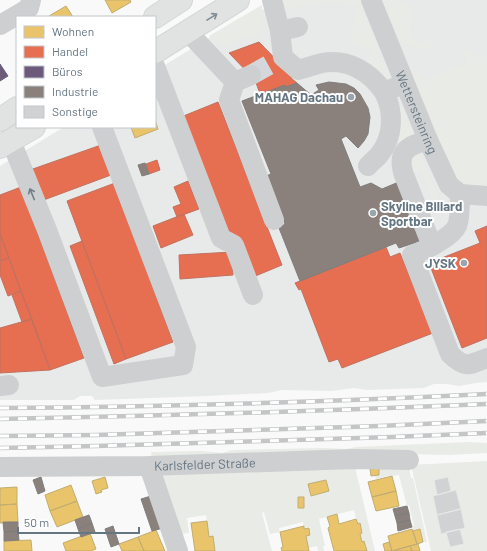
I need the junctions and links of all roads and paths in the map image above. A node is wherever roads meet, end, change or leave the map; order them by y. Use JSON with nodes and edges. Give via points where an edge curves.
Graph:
{"nodes":[{"id":1,"x":31,"y":0,"type":"edge"},
{"id":2,"x":181,"y":0,"type":"edge"},
{"id":3,"x":238,"y":0,"type":"edge"},
{"id":4,"x":272,"y":0,"type":"edge"},
{"id":5,"x":371,"y":0,"type":"edge"},
{"id":6,"x":156,"y":16,"type":"edge"},
{"id":7,"x":0,"y":25,"type":"edge"},
{"id":8,"x":188,"y":32,"type":"junction"},
{"id":9,"x":156,"y":51,"type":"edge"},
{"id":10,"x":156,"y":69,"type":"edge"},
{"id":11,"x":405,"y":84,"type":"junction"},
{"id":12,"x":384,"y":92,"type":"junction"},
{"id":13,"x":16,"y":109,"type":"edge"},
{"id":14,"x":0,"y":120,"type":"edge"},
{"id":15,"x":32,"y":128,"type":"edge"},
{"id":16,"x":102,"y":128,"type":"edge"},
{"id":17,"x":428,"y":140,"type":"junction"},
{"id":18,"x":6,"y":144,"type":"edge"},
{"id":19,"x":385,"y":146,"type":"junction"},
{"id":20,"x":406,"y":149,"type":"junction"},
{"id":21,"x":368,"y":166,"type":"dead end"},
{"id":22,"x":460,"y":194,"type":"junction"},
{"id":23,"x":487,"y":196,"type":"edge"},
{"id":24,"x":274,"y":220,"type":"dead end"},
{"id":25,"x":432,"y":246,"type":"junction"},
{"id":26,"x":254,"y":295,"type":"dead end"},
{"id":27,"x":487,"y":358,"type":"edge"},
{"id":28,"x":409,"y":460,"type":"dead end"},
{"id":29,"x":149,"y":466,"type":"junction"},
{"id":30,"x":0,"y":467,"type":"edge"},
{"id":31,"x":178,"y":551,"type":"edge"}],
"edges":[{"from":1,"to":7,"type":"street","via":[[29,8]]},
{"from":2,"to":6,"type":"main road"},
{"from":8,"to":3,"type":"main road","one_way":true},
{"from":4,"to":12,"type":"street","via":[[289,29],[280,59],[298,70],[324,63],[350,64],[377,82]]},
{"from":5,"to":11,"type":"street","name":"Wettersteinring"},
{"from":8,"to":9,"type":"main road"},
{"from":8,"to":24,"type":"street","via":[[243,79],[229,100]]},
{"from":10,"to":26,"type":"street","via":[[221,238],[234,245]]},
{"from":11,"to":12,"type":"street"},
{"from":11,"to":17,"type":"street","name":"Wettersteinring"},
{"from":12,"to":19,"type":"street","via":[[391,111]]},
{"from":13,"to":14,"type":"main road"},
{"from":15,"to":18,"type":"main road"},
{"from":16,"to":18,"type":"street","one_way":true,"via":[[186,347],[183,365],[102,377],[47,230]]},
{"from":17,"to":20,"type":"street"},
{"from":17,"to":22,"type":"street","name":"Wettersteinring","via":[[449,185]]},
{"from":19,"to":20,"type":"street"},
{"from":19,"to":21,"type":"street"},
{"from":20,"to":25,"type":"street","via":[[402,154],[402,170]]},
{"from":22,"to":23,"type":"street"},
{"from":22,"to":25,"type":"street","via":[[457,226]]},
{"from":25,"to":27,"type":"street","via":[[407,257],[450,354],[458,362],[468,365]]},
{"from":28,"to":29,"type":"street","name":"Karlsfelder Straße","via":[[354,459]]},
{"from":29,"to":30,"type":"street","name":"Karlsfelder Straße"},
{"from":29,"to":31,"type":"street"}]}
